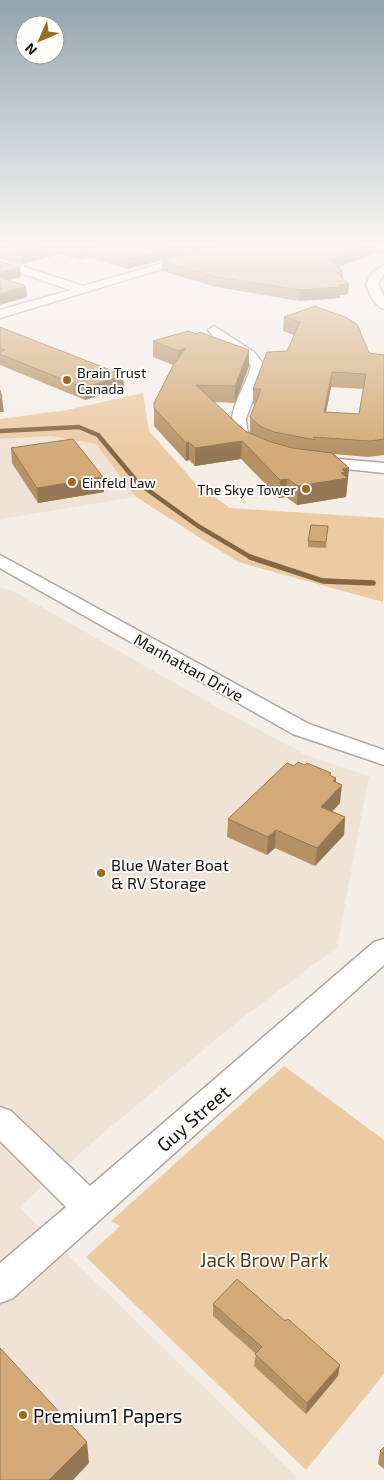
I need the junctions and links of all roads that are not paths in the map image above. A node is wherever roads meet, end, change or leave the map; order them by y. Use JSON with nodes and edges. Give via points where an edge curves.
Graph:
{"nodes":[{"id":1,"x":214,"y":330,"type":"dead end"},
{"id":2,"x":271,"y":454,"type":"edge"},
{"id":3,"x":299,"y":460,"type":"edge"},
{"id":4,"x":384,"y":468,"type":"edge"},
{"id":5,"x":0,"y":560,"type":"edge"},
{"id":6,"x":384,"y":758,"type":"edge"},
{"id":7,"x":384,"y":949,"type":"edge"},
{"id":8,"x":0,"y":1120,"type":"edge"},
{"id":9,"x":90,"y":1208,"type":"junction"},
{"id":10,"x":0,"y":1286,"type":"edge"}],
"edges":[{"from":1,"to":2,"type":"street","via":[[217,336],[239,347],[256,361],[256,378],[241,408],[237,426],[245,442]]},
{"from":3,"to":4,"type":"street"},
{"from":5,"to":6,"type":"street","name":"Manhattan Drive","via":[[301,729]]},
{"from":7,"to":9,"type":"street","name":"Guy Street"},
{"from":8,"to":9,"type":"street"},
{"from":9,"to":10,"type":"street","name":"Guy Street"}]}
